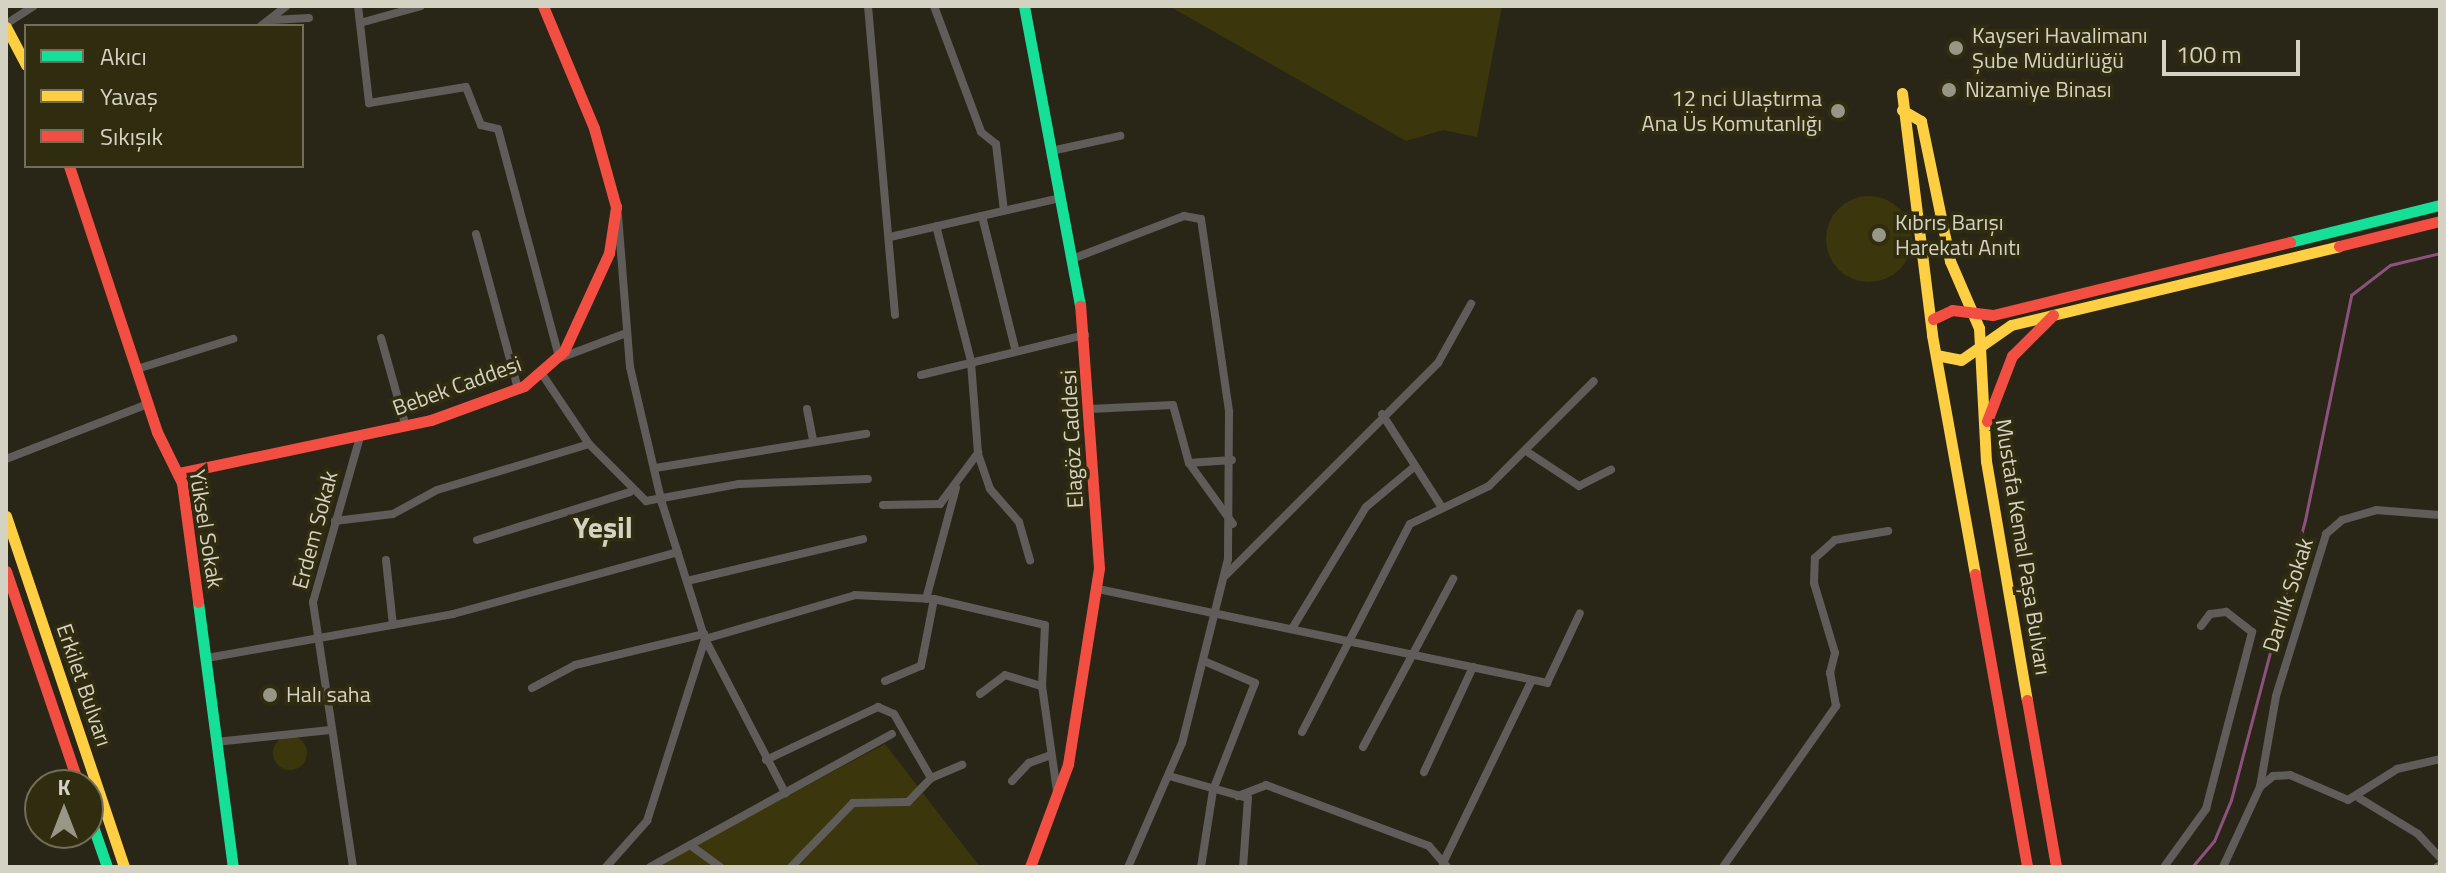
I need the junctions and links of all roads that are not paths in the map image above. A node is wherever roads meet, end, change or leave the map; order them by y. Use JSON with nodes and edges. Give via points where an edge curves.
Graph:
{"nodes":[{"id":1,"x":34,"y":6,"type":"edge"},
{"id":2,"x":287,"y":6,"type":"edge"},
{"id":3,"x":358,"y":6,"type":"edge"},
{"id":4,"x":421,"y":6,"type":"edge"},
{"id":5,"x":543,"y":6,"type":"edge"},
{"id":6,"x":868,"y":6,"type":"edge"},
{"id":7,"x":934,"y":6,"type":"edge"},
{"id":8,"x":1024,"y":6,"type":"edge"},
{"id":9,"x":309,"y":18,"type":"dead end"},
{"id":10,"x":272,"y":20,"type":"junction"},
{"id":11,"x":360,"y":23,"type":"junction"},
{"id":12,"x":265,"y":24,"type":"edge"},
{"id":13,"x":6,"y":28,"type":"edge"},
{"id":14,"x":24,"y":61,"type":"edge"},
{"id":15,"x":1902,"y":93,"type":"dead end"},
{"id":16,"x":1902,"y":110,"type":"junction"},
{"id":17,"x":1120,"y":136,"type":"dead end"},
{"id":18,"x":1051,"y":151,"type":"junction"},
{"id":19,"x":70,"y":168,"type":"edge"},
{"id":20,"x":1060,"y":198,"type":"junction"},
{"id":21,"x":2440,"y":205,"type":"edge"},
{"id":22,"x":616,"y":207,"type":"junction"},
{"id":23,"x":1004,"y":211,"type":"junction"},
{"id":24,"x":982,"y":216,"type":"junction"},
{"id":25,"x":2440,"y":221,"type":"edge"},
{"id":26,"x":936,"y":226,"type":"junction"},
{"id":27,"x":476,"y":234,"type":"dead end"},
{"id":28,"x":890,"y":237,"type":"junction"},
{"id":29,"x":1072,"y":259,"type":"junction"},
{"id":30,"x":1471,"y":304,"type":"dead end"},
{"id":31,"x":1972,"y":313,"type":"junction"},
{"id":32,"x":895,"y":315,"type":"dead end"},
{"id":33,"x":2053,"y":315,"type":"junction"},
{"id":34,"x":1933,"y":319,"type":"junction"},
{"id":35,"x":626,"y":333,"type":"junction"},
{"id":36,"x":1085,"y":335,"type":"junction"},
{"id":37,"x":381,"y":338,"type":"dead end"},
{"id":38,"x":233,"y":339,"type":"dead end"},
{"id":39,"x":1015,"y":348,"type":"junction"},
{"id":40,"x":1980,"y":351,"type":"junction"},
{"id":41,"x":1936,"y":355,"type":"junction"},
{"id":42,"x":558,"y":357,"type":"junction"},
{"id":43,"x":971,"y":361,"type":"junction"},
{"id":44,"x":137,"y":369,"type":"junction"},
{"id":45,"x":542,"y":374,"type":"junction"},
{"id":46,"x":921,"y":375,"type":"dead end"},
{"id":47,"x":1594,"y":381,"type":"dead end"},
{"id":48,"x":518,"y":389,"type":"junction"},
{"id":49,"x":148,"y":404,"type":"junction"},
{"id":50,"x":807,"y":409,"type":"dead end"},
{"id":51,"x":1090,"y":409,"type":"junction"},
{"id":52,"x":1382,"y":414,"type":"junction"},
{"id":53,"x":406,"y":427,"type":"junction"},
{"id":54,"x":866,"y":434,"type":"dead end"},
{"id":55,"x":1983,"y":436,"type":"junction"},
{"id":56,"x":359,"y":440,"type":"junction"},
{"id":57,"x":813,"y":441,"type":"junction"},
{"id":58,"x":589,"y":444,"type":"junction"},
{"id":59,"x":978,"y":453,"type":"junction"},
{"id":60,"x":1529,"y":453,"type":"junction"},
{"id":61,"x":6,"y":459,"type":"edge"},
{"id":62,"x":1232,"y":460,"type":"junction"},
{"id":63,"x":1189,"y":463,"type":"junction"},
{"id":64,"x":1415,"y":466,"type":"junction"},
{"id":65,"x":655,"y":468,"type":"junction"},
{"id":66,"x":1611,"y":470,"type":"dead end"},
{"id":67,"x":179,"y":473,"type":"junction"},
{"id":68,"x":868,"y":479,"type":"dead end"},
{"id":69,"x":956,"y":486,"type":"junction"},
{"id":70,"x":630,"y":492,"type":"junction"},
{"id":71,"x":662,"y":503,"type":"junction"},
{"id":72,"x":883,"y":505,"type":"dead end"},
{"id":73,"x":1441,"y":506,"type":"junction"},
{"id":74,"x":2440,"y":515,"type":"edge"},
{"id":75,"x":6,"y":516,"type":"edge"},
{"id":76,"x":335,"y":521,"type":"junction"},
{"id":77,"x":1233,"y":524,"type":"junction"},
{"id":78,"x":1888,"y":531,"type":"dead end"},
{"id":79,"x":863,"y":539,"type":"dead end"},
{"id":80,"x":477,"y":540,"type":"dead end"},
{"id":81,"x":678,"y":552,"type":"junction"},
{"id":82,"x":386,"y":560,"type":"dead end"},
{"id":83,"x":1030,"y":560,"type":"dead end"},
{"id":84,"x":6,"y":571,"type":"edge"},
{"id":85,"x":1225,"y":576,"type":"junction"},
{"id":86,"x":1453,"y":579,"type":"dead end"},
{"id":87,"x":687,"y":581,"type":"junction"},
{"id":88,"x":1098,"y":589,"type":"junction"},
{"id":89,"x":930,"y":599,"type":"junction"},
{"id":90,"x":11,"y":603,"type":"edge"},
{"id":91,"x":1216,"y":610,"type":"junction"},
{"id":92,"x":1580,"y":613,"type":"dead end"},
{"id":93,"x":393,"y":625,"type":"junction"},
{"id":94,"x":2201,"y":626,"type":"dead end"},
{"id":95,"x":1293,"y":627,"type":"junction"},
{"id":96,"x":705,"y":636,"type":"junction"},
{"id":97,"x":318,"y":639,"type":"junction"},
{"id":98,"x":1347,"y":639,"type":"junction"},
{"id":99,"x":1411,"y":654,"type":"junction"},
{"id":100,"x":207,"y":658,"type":"junction"},
{"id":101,"x":1204,"y":661,"type":"junction"},
{"id":102,"x":1473,"y":667,"type":"junction"},
{"id":103,"x":1532,"y":680,"type":"junction"},
{"id":104,"x":885,"y":681,"type":"dead end"},
{"id":105,"x":1042,"y":686,"type":"junction"},
{"id":106,"x":532,"y":688,"type":"dead end"},
{"id":107,"x":980,"y":694,"type":"dead end"},
{"id":108,"x":330,"y":730,"type":"junction"},
{"id":109,"x":1302,"y":732,"type":"dead end"},
{"id":110,"x":892,"y":734,"type":"dead end"},
{"id":111,"x":216,"y":742,"type":"junction"},
{"id":112,"x":1363,"y":747,"type":"dead end"},
{"id":113,"x":1051,"y":755,"type":"junction"},
{"id":114,"x":2440,"y":759,"type":"edge"},
{"id":115,"x":766,"y":760,"type":"junction"},
{"id":116,"x":962,"y":765,"type":"dead end"},
{"id":117,"x":73,"y":769,"type":"edge"},
{"id":118,"x":1424,"y":772,"type":"dead end"},
{"id":119,"x":1169,"y":776,"type":"junction"},
{"id":120,"x":931,"y":778,"type":"junction"},
{"id":121,"x":1012,"y":781,"type":"dead end"},
{"id":122,"x":2260,"y":787,"type":"junction"},
{"id":123,"x":1213,"y":790,"type":"junction"},
{"id":124,"x":785,"y":793,"type":"junction"},
{"id":125,"x":1238,"y":796,"type":"junction"},
{"id":126,"x":1059,"y":797,"type":"junction"},
{"id":127,"x":2359,"y":798,"type":"junction"},
{"id":128,"x":690,"y":845,"type":"junction"},
{"id":129,"x":2440,"y":858,"type":"edge"},
{"id":130,"x":1445,"y":865,"type":"edge"},
{"id":131,"x":124,"y":867,"type":"edge"},
{"id":132,"x":233,"y":867,"type":"edge"},
{"id":133,"x":353,"y":867,"type":"edge"},
{"id":134,"x":606,"y":867,"type":"edge"},
{"id":135,"x":650,"y":867,"type":"edge"},
{"id":136,"x":720,"y":867,"type":"edge"},
{"id":137,"x":791,"y":867,"type":"edge"},
{"id":138,"x":1030,"y":867,"type":"edge"},
{"id":139,"x":1128,"y":867,"type":"edge"},
{"id":140,"x":1201,"y":867,"type":"edge"},
{"id":141,"x":1243,"y":867,"type":"edge"},
{"id":142,"x":1723,"y":867,"type":"edge"},
{"id":143,"x":2027,"y":867,"type":"edge"},
{"id":144,"x":2056,"y":867,"type":"edge"},
{"id":145,"x":2164,"y":867,"type":"edge"},
{"id":146,"x":2223,"y":867,"type":"edge"}],
"edges":[{"from":1,"to":13,"type":"street"},
{"from":2,"to":10,"type":"street"},
{"from":3,"to":11,"type":"street"},
{"from":4,"to":11,"type":"street"},
{"from":5,"to":22,"type":"main road","name":"Bebek Caddesi","via":[[594,128]]},
{"from":6,"to":28,"type":"street"},
{"from":7,"to":23,"type":"street","via":[[981,132],[996,144]]},
{"from":8,"to":18,"type":"main road","name":"Elagöz Caddesi"},
{"from":9,"to":10,"type":"street"},
{"from":10,"to":12,"type":"street"},
{"from":11,"to":42,"type":"street","via":[[369,103],[466,87],[481,125],[498,129]]},
{"from":13,"to":14,"type":"main road"},
{"from":15,"to":16,"type":"main road"},
{"from":16,"to":31,"type":"main road","name":"Mustafa Kemal Paşa Bulvarı","via":[[1921,121],[1950,261]]},
{"from":16,"to":34,"type":"main road"},
{"from":17,"to":18,"type":"street"},
{"from":18,"to":20,"type":"main road","name":"Elagöz Caddesi"},
{"from":19,"to":44,"type":"main road","name":"Yüksel Sokak"},
{"from":20,"to":23,"type":"street"},
{"from":20,"to":29,"type":"main road","name":"Elagöz Caddesi"},
{"from":21,"to":31,"type":"main road","via":[[1993,315]]},
{"from":22,"to":35,"type":"street"},
{"from":22,"to":42,"type":"main road","name":"Bebek Caddesi","via":[[609,253]]},
{"from":23,"to":24,"type":"street"},
{"from":24,"to":26,"type":"street"},
{"from":24,"to":39,"type":"street"},
{"from":25,"to":33,"type":"main road"},
{"from":26,"to":28,"type":"street"},
{"from":26,"to":43,"type":"street"},
{"from":27,"to":48,"type":"street"},
{"from":28,"to":32,"type":"street"},
{"from":29,"to":36,"type":"main road","name":"Elagöz Caddesi"},
{"from":29,"to":62,"type":"street","via":[[1184,216],[1201,219]]},
{"from":30,"to":52,"type":"street","via":[[1438,363]]},
{"from":31,"to":34,"type":"main road","via":[[1952,310]]},
{"from":31,"to":40,"type":"main road","name":"Mustafa Kemal Paşa Bulvarı"},
{"from":33,"to":40,"type":"main road","via":[[2011,325]]},
{"from":33,"to":55,"type":"main road","via":[[2012,356]]},
{"from":34,"to":41,"type":"main road"},
{"from":35,"to":42,"type":"street"},
{"from":35,"to":65,"type":"street"},
{"from":36,"to":39,"type":"street"},
{"from":36,"to":51,"type":"main road","name":"Elagöz Caddesi"},
{"from":37,"to":53,"type":"street"},
{"from":38,"to":44,"type":"street"},
{"from":39,"to":43,"type":"street"},
{"from":40,"to":41,"type":"main road","via":[[1961,360]]},
{"from":40,"to":55,"type":"main road","name":"Mustafa Kemal Paşa Bulvarı"},
{"from":41,"to":143,"type":"main road"},
{"from":42,"to":45,"type":"main road","name":"Bebek Caddesi"},
{"from":43,"to":46,"type":"street"},
{"from":43,"to":59,"type":"street"},
{"from":44,"to":49,"type":"main road","name":"Yüksel Sokak"},
{"from":45,"to":48,"type":"main road","name":"Bebek Caddesi"},
{"from":45,"to":58,"type":"street"},
{"from":47,"to":60,"type":"street"},
{"from":48,"to":53,"type":"main road","name":"Bebek Caddesi"},
{"from":49,"to":61,"type":"street"},
{"from":49,"to":67,"type":"main road","name":"Yüksel Sokak"},
{"from":50,"to":57,"type":"street"},
{"from":51,"to":63,"type":"street","via":[[1173,405]]},
{"from":51,"to":88,"type":"main road","name":"Elagöz Caddesi"},
{"from":52,"to":64,"type":"street"},
{"from":52,"to":85,"type":"street"},
{"from":53,"to":56,"type":"main road","name":"Bebek Caddesi"},
{"from":54,"to":57,"type":"street"},
{"from":55,"to":144,"type":"main road","name":"Mustafa Kemal Paşa Bulvarı"},
{"from":56,"to":67,"type":"main road","name":"Bebek Caddesi"},
{"from":56,"to":76,"type":"street","name":"Erdem Sokak"},
{"from":57,"to":65,"type":"street"},
{"from":58,"to":70,"type":"street"},
{"from":58,"to":76,"type":"street","via":[[437,490],[393,514]]},
{"from":59,"to":69,"type":"street"},
{"from":59,"to":83,"type":"street","via":[[990,489],[1019,522]]},
{"from":60,"to":66,"type":"street","via":[[1579,486]]},
{"from":60,"to":73,"type":"street","via":[[1483,490]]},
{"from":62,"to":63,"type":"street"},
{"from":62,"to":77,"type":"street"},
{"from":63,"to":77,"type":"street"},
{"from":64,"to":73,"type":"street"},
{"from":64,"to":95,"type":"street","via":[[1366,507]]},
{"from":65,"to":71,"type":"street"},
{"from":67,"to":100,"type":"main road","name":"Yüksel Sokak"},
{"from":68,"to":71,"type":"street","via":[[739,484]]},
{"from":69,"to":72,"type":"street","via":[[929,508]]},
{"from":69,"to":89,"type":"street"},
{"from":70,"to":71,"type":"street"},
{"from":70,"to":80,"type":"street"},
{"from":71,"to":81,"type":"street"},
{"from":73,"to":98,"type":"street","via":[[1410,524]]},
{"from":74,"to":122,"type":"street","name":"Darılık Sokak","via":[[2376,510],[2342,520],[2326,534],[2276,696]]},
{"from":75,"to":131,"type":"main road","name":"Erkilet Bulvarı"},
{"from":76,"to":97,"type":"street","name":"Erdem Sokak","via":[[313,602]]},
{"from":77,"to":85,"type":"street"},
{"from":78,"to":142,"type":"street","via":[[1835,540],[1815,558],[1817,595],[1835,653],[1830,673],[1836,706]]},
{"from":79,"to":87,"type":"street"},
{"from":81,"to":87,"type":"street"},
{"from":81,"to":93,"type":"street"},
{"from":82,"to":93,"type":"street"},
{"from":84,"to":90,"type":"main road","name":"Erkilet Bulvarı"},
{"from":85,"to":91,"type":"street"},
{"from":86,"to":99,"type":"street"},
{"from":87,"to":96,"type":"street"},
{"from":88,"to":91,"type":"street"},
{"from":88,"to":126,"type":"main road","name":"Elagöz Caddesi"},
{"from":89,"to":96,"type":"street","via":[[855,595]]},
{"from":89,"to":104,"type":"street","via":[[921,666]]},
{"from":89,"to":105,"type":"street","via":[[1045,625]]},
{"from":90,"to":117,"type":"main road","name":"Erkilet Bulvarı"},
{"from":91,"to":95,"type":"street"},
{"from":91,"to":101,"type":"street"},
{"from":92,"to":103,"type":"street","via":[[1547,683]]},
{"from":93,"to":97,"type":"street"},
{"from":94,"to":145,"type":"street","via":[[2210,614],[2226,612],[2252,632],[2206,809]]},
{"from":95,"to":98,"type":"street"},
{"from":96,"to":106,"type":"street","via":[[564,669]]},
{"from":96,"to":115,"type":"street"},
{"from":96,"to":134,"type":"street","via":[[647,821]]},
{"from":97,"to":100,"type":"street"},
{"from":97,"to":108,"type":"street","name":"Erdem Sokak"},
{"from":98,"to":99,"type":"street"},
{"from":98,"to":109,"type":"street"},
{"from":99,"to":102,"type":"street"},
{"from":99,"to":112,"type":"street"},
{"from":100,"to":111,"type":"main road","name":"Yüksel Sokak"},
{"from":101,"to":119,"type":"street"},
{"from":101,"to":123,"type":"street","via":[[1255,683]]},
{"from":102,"to":103,"type":"street"},
{"from":102,"to":118,"type":"street"},
{"from":103,"to":130,"type":"street"},
{"from":105,"to":107,"type":"street","via":[[1005,675]]},
{"from":105,"to":113,"type":"street"},
{"from":108,"to":111,"type":"street"},
{"from":108,"to":133,"type":"street","name":"Erdem Sokak"},
{"from":110,"to":124,"type":"street"},
{"from":111,"to":132,"type":"main road","name":"Yüksel Sokak"},
{"from":113,"to":121,"type":"street","via":[[1029,763]]},
{"from":113,"to":126,"type":"street"},
{"from":114,"to":127,"type":"street","via":[[2397,769]]},
{"from":115,"to":120,"type":"street","via":[[878,707],[894,714]]},
{"from":115,"to":124,"type":"street"},
{"from":116,"to":120,"type":"street"},
{"from":119,"to":123,"type":"street"},
{"from":119,"to":139,"type":"street"},
{"from":120,"to":137,"type":"street","via":[[908,802],[853,803]]},
{"from":122,"to":127,"type":"street","via":[[2284,774],[2334,799]]},
{"from":122,"to":146,"type":"street","name":"Darılık Sokak"},
{"from":123,"to":125,"type":"street"},
{"from":123,"to":140,"type":"street"},
{"from":124,"to":128,"type":"street"},
{"from":125,"to":130,"type":"street","via":[[1266,785],[1429,846]]},
{"from":125,"to":141,"type":"street","via":[[1248,798]]},
{"from":126,"to":138,"type":"main road","name":"Elagöz Caddesi"},
{"from":127,"to":129,"type":"street","via":[[2418,834]]},
{"from":128,"to":135,"type":"street"},
{"from":128,"to":136,"type":"street"}]}
